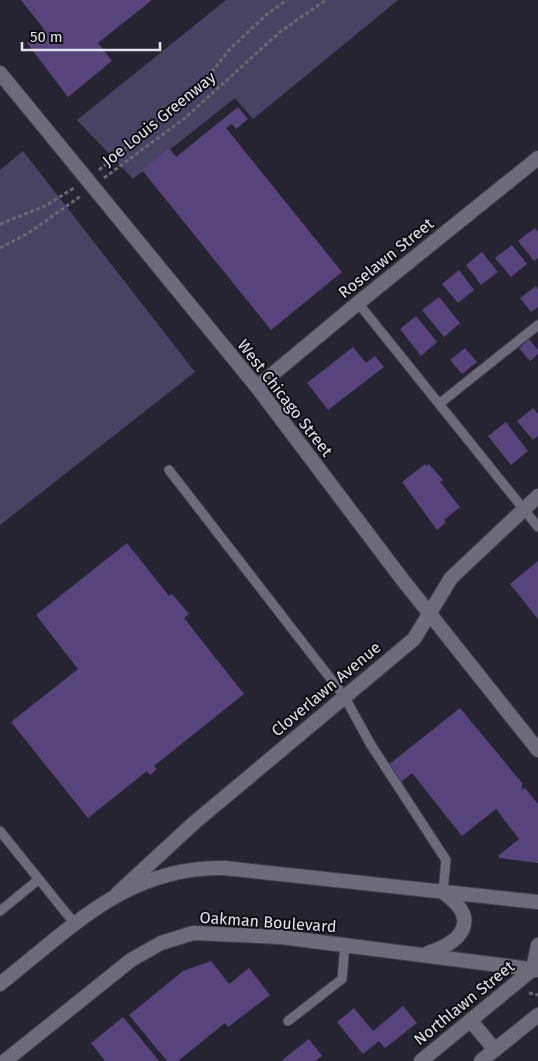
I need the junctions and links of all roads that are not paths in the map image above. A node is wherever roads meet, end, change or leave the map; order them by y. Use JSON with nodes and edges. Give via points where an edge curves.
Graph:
{"nodes":[{"id":1,"x":0,"y":73,"type":"edge"},
{"id":2,"x":538,"y":158,"type":"edge"},
{"id":3,"x":358,"y":303,"type":"junction"},
{"id":4,"x":538,"y":325,"type":"edge"},
{"id":5,"x":257,"y":387,"type":"junction"},
{"id":6,"x":439,"y":404,"type":"junction"},
{"id":7,"x":169,"y":470,"type":"dead end"},
{"id":8,"x":538,"y":496,"type":"edge"},
{"id":9,"x":524,"y":510,"type":"junction"},
{"id":10,"x":538,"y":527,"type":"edge"},
{"id":11,"x":429,"y":613,"type":"junction"},
{"id":12,"x":344,"y":696,"type":"junction"},
{"id":13,"x":538,"y":750,"type":"edge"},
{"id":14,"x":0,"y":831,"type":"edge"},
{"id":15,"x":38,"y":880,"type":"junction"},
{"id":16,"x":444,"y":892,"type":"junction"},
{"id":17,"x":117,"y":893,"type":"junction"},
{"id":18,"x":538,"y":902,"type":"edge"},
{"id":19,"x":0,"y":911,"type":"edge"},
{"id":20,"x":76,"y":924,"type":"junction"},
{"id":21,"x":345,"y":945,"type":"junction"},
{"id":22,"x":538,"y":945,"type":"edge"},
{"id":23,"x":425,"y":954,"type":"junction"},
{"id":24,"x":536,"y":969,"type":"edge"},
{"id":25,"x":0,"y":984,"type":"edge"},
{"id":26,"x":538,"y":1015,"type":"edge"},
{"id":27,"x":288,"y":1021,"type":"dead end"},
{"id":28,"x":471,"y":1021,"type":"junction"},
{"id":29,"x":495,"y":1050,"type":"junction"},
{"id":30,"x":5,"y":1061,"type":"edge"},
{"id":31,"x":421,"y":1061,"type":"edge"},
{"id":32,"x":481,"y":1061,"type":"edge"}],
"edges":[{"from":1,"to":5,"type":"street","name":"West Chicago Street"},
{"from":2,"to":3,"type":"street","name":"Roselawn Street"},
{"from":3,"to":5,"type":"street","name":"Roselawn Street"},
{"from":3,"to":6,"type":"lane"},
{"from":4,"to":6,"type":"lane"},
{"from":5,"to":11,"type":"street","name":"West Chicago Street"},
{"from":6,"to":9,"type":"lane"},
{"from":7,"to":12,"type":"lane"},
{"from":8,"to":9,"type":"street","name":"Cloverlawn Avenue"},
{"from":9,"to":10,"type":"lane"},
{"from":9,"to":11,"type":"street","name":"Cloverlawn Avenue","via":[[451,578]]},
{"from":11,"to":12,"type":"street","name":"Cloverlawn Avenue","via":[[414,639]]},
{"from":11,"to":13,"type":"street","name":"West Chicago Street"},
{"from":12,"to":16,"type":"lane","via":[[446,860]]},
{"from":12,"to":17,"type":"street","name":"Cloverlawn Avenue","via":[[194,822]]},
{"from":14,"to":15,"type":"lane"},
{"from":15,"to":19,"type":"lane"},
{"from":15,"to":20,"type":"lane"},
{"from":16,"to":17,"type":"street","via":[[210,868],[159,875]]},
{"from":16,"to":18,"type":"street"},
{"from":16,"to":23,"type":"street","via":[[460,906],[464,925],[454,941]]},
{"from":17,"to":20,"type":"street"},
{"from":20,"to":25,"type":"street"},
{"from":21,"to":23,"type":"street","name":"Oakman Boulevard"},
{"from":21,"to":27,"type":"lane","via":[[342,978]]},
{"from":21,"to":30,"type":"street","name":"Oakman Boulevard","via":[[213,933],[180,936],[130,960]]},
{"from":22,"to":24,"type":"street","name":"Northlawn Street"},
{"from":23,"to":24,"type":"street","name":"Oakman Boulevard"},
{"from":24,"to":28,"type":"street","name":"Northlawn Street"},
{"from":26,"to":29,"type":"street"},
{"from":28,"to":29,"type":"street"},
{"from":28,"to":31,"type":"street","name":"Northlawn Street"},
{"from":29,"to":32,"type":"street"}]}
